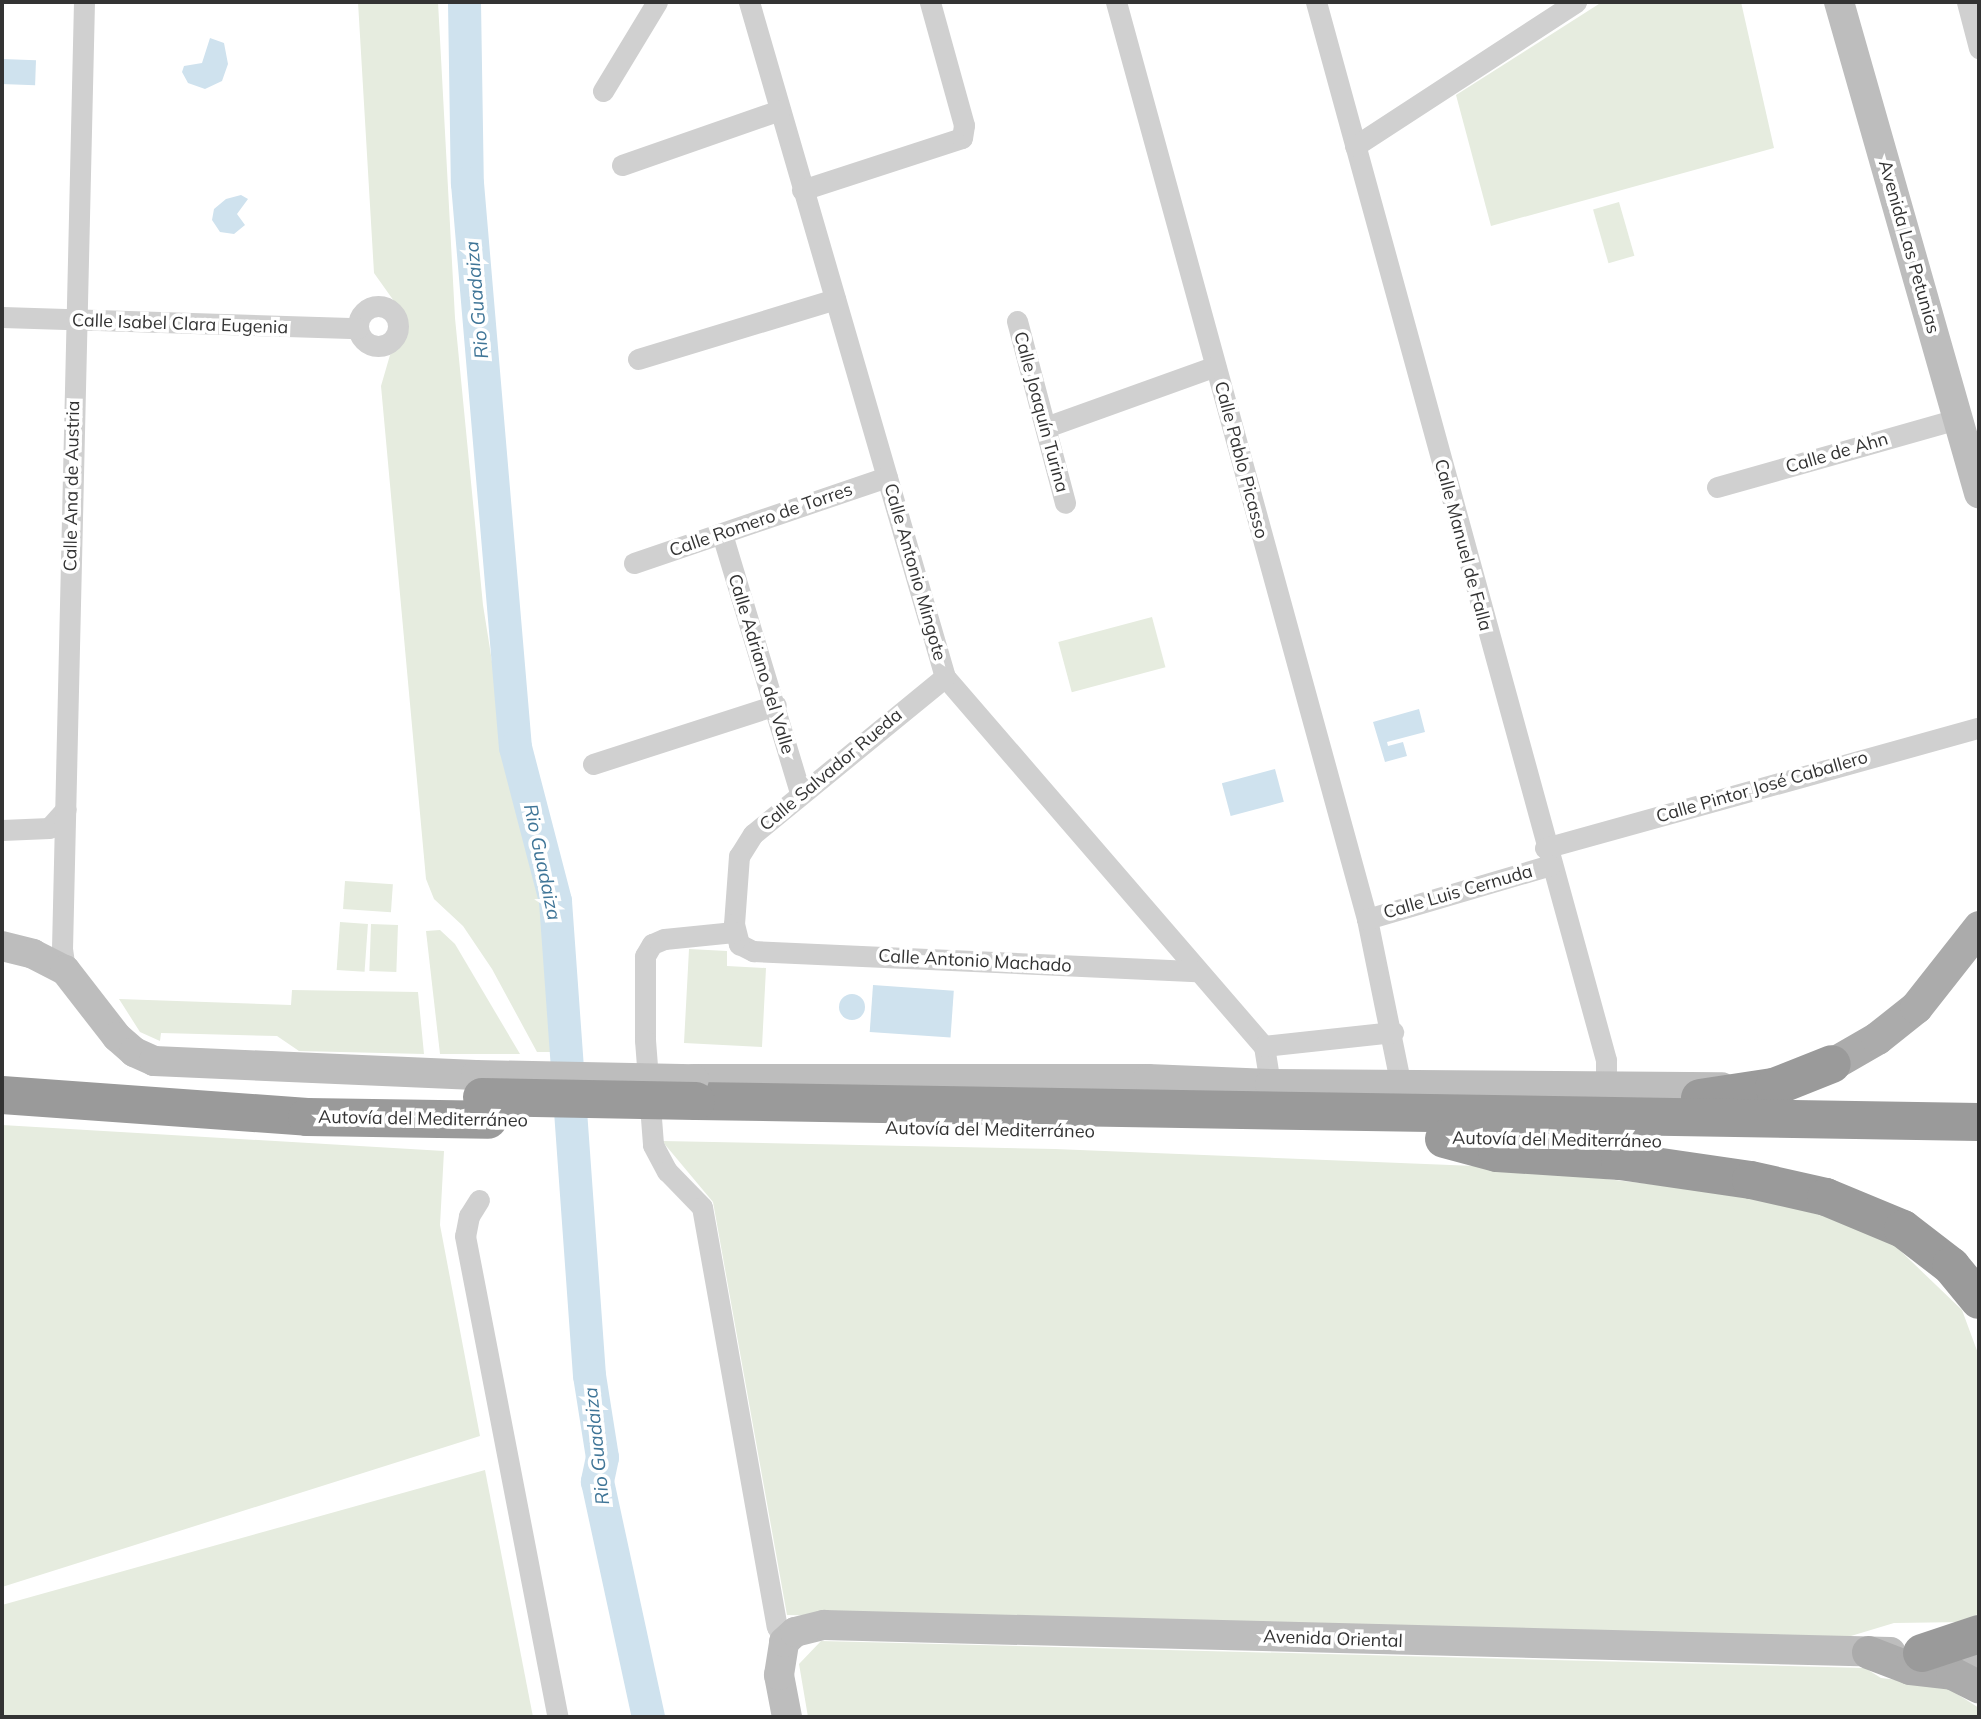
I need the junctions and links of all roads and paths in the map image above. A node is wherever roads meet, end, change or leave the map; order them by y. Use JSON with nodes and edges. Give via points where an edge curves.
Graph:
{"nodes":[{"id":1,"x":84,"y":2,"type":"edge"},
{"id":2,"x":749,"y":2,"type":"edge"},
{"id":3,"x":930,"y":2,"type":"edge"},
{"id":4,"x":1116,"y":2,"type":"edge"},
{"id":5,"x":1316,"y":2,"type":"edge"},
{"id":6,"x":1576,"y":2,"type":"edge"},
{"id":7,"x":1839,"y":2,"type":"edge"},
{"id":8,"x":1967,"y":2,"type":"edge"},
{"id":9,"x":648,"y":7,"type":"edge"},
{"id":10,"x":1979,"y":48,"type":"edge"},
{"id":11,"x":603,"y":91,"type":"dead end"},
{"id":12,"x":780,"y":110,"type":"junction"},
{"id":13,"x":1355,"y":146,"type":"junction"},
{"id":14,"x":622,"y":165,"type":"dead end"},
{"id":15,"x":802,"y":190,"type":"junction"},
{"id":16,"x":835,"y":299,"type":"junction"},
{"id":17,"x":2,"y":317,"type":"edge"},
{"id":18,"x":75,"y":321,"type":"junction"},
{"id":19,"x":1017,"y":321,"type":"dead end"},
{"id":20,"x":358,"y":328,"type":"dead end"},
{"id":21,"x":638,"y":359,"type":"dead end"},
{"id":22,"x":1215,"y":366,"type":"junction"},
{"id":23,"x":1958,"y":419,"type":"junction"},
{"id":24,"x":1046,"y":427,"type":"junction"},
{"id":25,"x":887,"y":477,"type":"junction"},
{"id":26,"x":1717,"y":487,"type":"dead end"},
{"id":27,"x":1979,"y":493,"type":"edge"},
{"id":28,"x":1065,"y":503,"type":"dead end"},
{"id":29,"x":722,"y":534,"type":"junction"},
{"id":30,"x":634,"y":563,"type":"dead end"},
{"id":31,"x":945,"y":677,"type":"junction"},
{"id":32,"x":776,"y":705,"type":"junction"},
{"id":33,"x":1979,"y":728,"type":"edge"},
{"id":34,"x":593,"y":764,"type":"dead end"},
{"id":35,"x":800,"y":793,"type":"junction"},
{"id":36,"x":66,"y":809,"type":"junction"},
{"id":37,"x":2,"y":830,"type":"edge"},
{"id":38,"x":1547,"y":856,"type":"junction"},
{"id":39,"x":1367,"y":919,"type":"junction"},
{"id":40,"x":1979,"y":927,"type":"edge"},
{"id":41,"x":734,"y":932,"type":"junction"},
{"id":42,"x":2,"y":946,"type":"edge"},
{"id":43,"x":65,"y":970,"type":"junction"},
{"id":44,"x":1197,"y":971,"type":"junction"},
{"id":45,"x":1393,"y":1032,"type":"junction"},
{"id":46,"x":1264,"y":1046,"type":"junction"},
{"id":47,"x":1832,"y":1064,"type":"junction"},
{"id":48,"x":2,"y":1071,"type":"edge"},
{"id":49,"x":1270,"y":1084,"type":"junction"},
{"id":50,"x":1401,"y":1086,"type":"junction"},
{"id":51,"x":1606,"y":1088,"type":"junction"},
{"id":52,"x":2,"y":1095,"type":"edge"},
{"id":53,"x":482,"y":1097,"type":"junction"},
{"id":54,"x":696,"y":1101,"type":"junction"},
{"id":55,"x":1547,"y":1116,"type":"junction"},
{"id":56,"x":1971,"y":1136,"type":"edge"},
{"id":57,"x":1444,"y":1139,"type":"junction"},
{"id":58,"x":479,"y":1200,"type":"dead end"},
{"id":59,"x":1979,"y":1300,"type":"edge"},
{"id":60,"x":784,"y":1642,"type":"junction"},
{"id":61,"x":1975,"y":1650,"type":"edge"},
{"id":62,"x":1868,"y":1652,"type":"junction"},
{"id":63,"x":1922,"y":1653,"type":"joint"},
{"id":64,"x":1979,"y":1687,"type":"edge"},
{"id":65,"x":558,"y":1717,"type":"edge"},
{"id":66,"x":787,"y":1717,"type":"edge"}],
"edges":[{"from":1,"to":18,"type":"street","name":"Calle Ana de Austria"},
{"from":2,"to":12,"type":"street","name":"Calle Antonio Mingote"},
{"from":3,"to":15,"type":"street","via":[[964,134],[955,143]]},
{"from":4,"to":22,"type":"street","name":"Calle Pablo Picasso"},
{"from":5,"to":13,"type":"street","name":"Calle Manuel de Falla"},
{"from":6,"to":13,"type":"street"},
{"from":7,"to":23,"type":"street","name":"Avenida Las Petunias"},
{"from":8,"to":10,"type":"street"},
{"from":9,"to":11,"type":"street"},
{"from":12,"to":14,"type":"street"},
{"from":12,"to":15,"type":"street","name":"Calle Antonio Mingote"},
{"from":13,"to":38,"type":"street","name":"Calle Manuel de Falla"},
{"from":15,"to":16,"type":"street","name":"Calle Antonio Mingote"},
{"from":16,"to":21,"type":"street"},
{"from":16,"to":25,"type":"street","name":"Calle Antonio Mingote"},
{"from":17,"to":18,"type":"street","name":"Calle Isabel Clara Eugenia"},
{"from":18,"to":20,"type":"street","name":"Calle Isabel Clara Eugenia"},
{"from":18,"to":36,"type":"street","name":"Calle Ana de Austria"},
{"from":19,"to":24,"type":"street","name":"Calle Joaquín Turina"},
{"from":22,"to":24,"type":"street"},
{"from":22,"to":39,"type":"street","name":"Calle Pablo Picasso"},
{"from":23,"to":26,"type":"street","name":"Calle de Ahn"},
{"from":23,"to":27,"type":"street","name":"Avenida Las Petunias"},
{"from":24,"to":28,"type":"street","name":"Calle Joaquín Turina"},
{"from":25,"to":29,"type":"street","name":"Calle Romero de Torres"},
{"from":25,"to":31,"type":"street","name":"Calle Antonio Mingote"},
{"from":29,"to":30,"type":"street","name":"Calle Romero de Torres"},
{"from":29,"to":32,"type":"street","name":"Calle Adriano del Valle"},
{"from":31,"to":35,"type":"street","name":"Calle Salvador Rueda"},
{"from":31,"to":44,"type":"street","name":"Calle Antonio Mingote"},
{"from":32,"to":34,"type":"street"},
{"from":32,"to":35,"type":"street","name":"Calle Adriano del Valle"},
{"from":33,"to":38,"type":"street","name":"Calle Pintor José Caballero"},
{"from":35,"to":41,"type":"street","name":"Calle Salvador Rueda","via":[[753,834],[739,856]]},
{"from":36,"to":37,"type":"street","via":[[50,828]]},
{"from":36,"to":43,"type":"street","name":"Calle Ana de Austria"},
{"from":38,"to":39,"type":"street","name":"Calle Luis Cernuda"},
{"from":38,"to":51,"type":"street","name":"Calle Manuel de Falla","via":[[1606,1060]]},
{"from":39,"to":45,"type":"street","name":"Calle Pablo Picasso"},
{"from":40,"to":47,"type":"main road","via":[[1916,1007],[1877,1038]]},
{"from":41,"to":44,"type":"street","name":"Calle Antonio Machado","via":[[740,944],[753,951]]},
{"from":41,"to":60,"type":"street","via":[[664,939],[648,950],[646,1053],[653,1145],[667,1171],[702,1207],[777,1626]]},
{"from":42,"to":43,"type":"street","via":[[33,954]]},
{"from":43,"to":53,"type":"street","via":[[117,1037],[154,1061]]},
{"from":44,"to":46,"type":"street","name":"Calle Antonio Mingote"},
{"from":45,"to":46,"type":"street"},
{"from":45,"to":50,"type":"street","name":"Calle Pablo Picasso"},
{"from":46,"to":49,"type":"street"},
{"from":47,"to":51,"type":"street","via":[[1727,1087]]},
{"from":47,"to":55,"type":"highway","via":[[1742,1094],[1601,1103]]},
{"from":48,"to":53,"type":"highway","name":"Autovía del Mediterráneo","via":[[317,1094]]},
{"from":49,"to":50,"type":"street"},
{"from":49,"to":54,"type":"street","via":[[1147,1079]]},
{"from":50,"to":51,"type":"street"},
{"from":52,"to":53,"type":"highway","name":"Autovía del Mediterráneo","via":[[307,1117]]},
{"from":53,"to":54,"type":"highway","name":"Autovía del Mediterráneo"},
{"from":54,"to":55,"type":"highway","name":"Autovía del Mediterráneo"},
{"from":54,"to":57,"type":"highway","name":"Autovía del Mediterráneo"},
{"from":55,"to":56,"type":"highway","name":"Autovía del Mediterráneo"},
{"from":56,"to":57,"type":"highway","name":"Autovía del Mediterráneo"},
{"from":57,"to":59,"type":"highway","via":[[1497,1153],[1620,1161],[1752,1180],[1826,1197],[1903,1229],[1951,1266]]},
{"from":58,"to":65,"type":"street","via":[[469,1216],[465,1236]]},
{"from":60,"to":62,"type":"street","name":"Avenida Oriental","via":[[809,1626],[824,1625]]},
{"from":60,"to":66,"type":"street","via":[[779,1675]]},
{"from":61,"to":63,"type":"highway"},
{"from":62,"to":63,"type":"street","name":"Avenida Oriental"},
{"from":62,"to":64,"type":"main road","via":[[1910,1668],[1952,1673]]}]}
